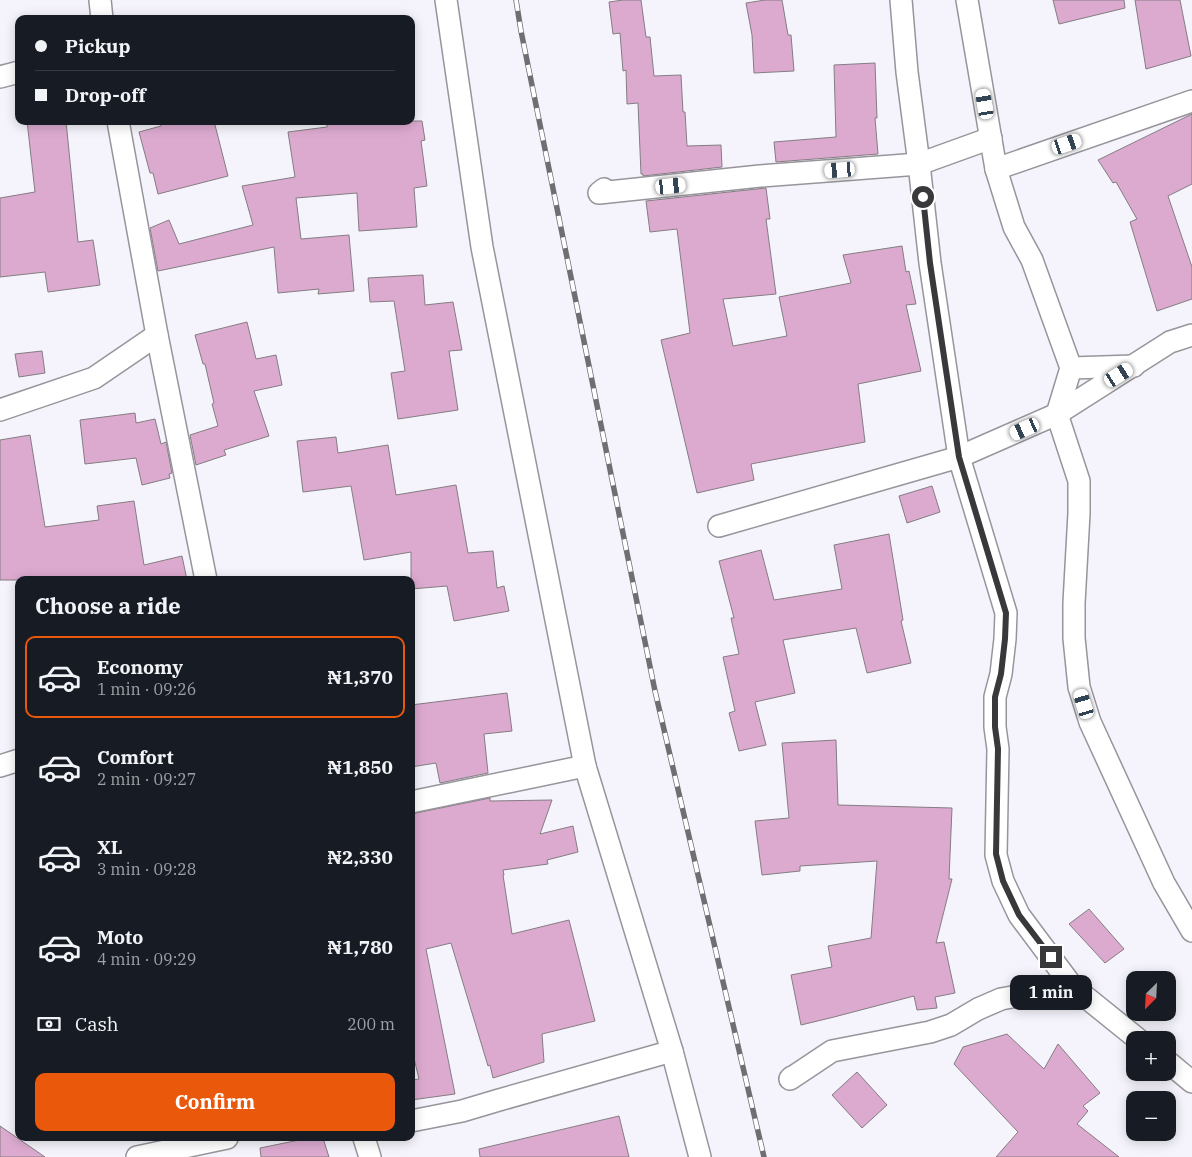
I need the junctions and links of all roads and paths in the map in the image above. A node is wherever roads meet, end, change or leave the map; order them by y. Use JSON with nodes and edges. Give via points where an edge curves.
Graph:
{"nodes":[{"id":1,"x":100,"y":0,"type":"edge"},
{"id":2,"x":446,"y":0,"type":"edge"},
{"id":3,"x":901,"y":0,"type":"edge"},
{"id":4,"x":967,"y":0,"type":"edge"},
{"id":5,"x":102,"y":15,"type":"edge"},
{"id":6,"x":15,"y":73,"type":"edge"},
{"id":7,"x":0,"y":77,"type":"edge"},
{"id":8,"x":1192,"y":101,"type":"edge"},
{"id":9,"x":119,"y":125,"type":"edge"},
{"id":10,"x":991,"y":138,"type":"junction"},
{"id":11,"x":919,"y":164,"type":"junction"},
{"id":12,"x":996,"y":170,"type":"junction"},
{"id":13,"x":604,"y":189,"type":"dead end"},
{"id":14,"x":156,"y":335,"type":"junction"},
{"id":15,"x":1192,"y":335,"type":"edge"},
{"id":16,"x":1134,"y":366,"type":"junction"},
{"id":17,"x":1071,"y":368,"type":"junction"},
{"id":18,"x":0,"y":410,"type":"edge"},
{"id":19,"x":1057,"y":414,"type":"junction"},
{"id":20,"x":959,"y":457,"type":"junction"},
{"id":21,"x":718,"y":526,"type":"dead end"},
{"id":22,"x":205,"y":576,"type":"edge"},
{"id":23,"x":15,"y":761,"type":"edge"},
{"id":24,"x":0,"y":766,"type":"edge"},
{"id":25,"x":585,"y":766,"type":"junction"},
{"id":26,"x":415,"y":801,"type":"edge"},
{"id":27,"x":1192,"y":930,"type":"edge"},
{"id":28,"x":1072,"y":986,"type":"junction"},
{"id":29,"x":1128,"y":1031,"type":"edge"},
{"id":30,"x":672,"y":1051,"type":"junction"},
{"id":31,"x":1176,"y":1069,"type":"edge"},
{"id":32,"x":792,"y":1077,"type":"dead end"},
{"id":33,"x":1192,"y":1082,"type":"edge"},
{"id":34,"x":415,"y":1120,"type":"edge"},
{"id":35,"x":213,"y":1141,"type":"edge"},
{"id":36,"x":365,"y":1141,"type":"edge"},
{"id":37,"x":137,"y":1157,"type":"edge"},
{"id":38,"x":370,"y":1157,"type":"edge"},
{"id":39,"x":700,"y":1157,"type":"edge"}],
"edges":[{"from":1,"to":5,"type":"street"},
{"from":2,"to":25,"type":"street","via":[[482,247]]},
{"from":3,"to":11,"type":"street"},
{"from":4,"to":10,"type":"street"},
{"from":6,"to":7,"type":"street"},
{"from":8,"to":12,"type":"street"},
{"from":9,"to":14,"type":"street"},
{"from":10,"to":11,"type":"street"},
{"from":10,"to":12,"type":"street"},
{"from":11,"to":13,"type":"street","via":[[599,193]]},
{"from":11,"to":20,"type":"street"},
{"from":12,"to":17,"type":"street","via":[[1014,227],[1032,260]]},
{"from":14,"to":18,"type":"street","via":[[94,378]]},
{"from":14,"to":22,"type":"street"},
{"from":15,"to":16,"type":"street","via":[[1170,342]]},
{"from":16,"to":17,"type":"street"},
{"from":16,"to":19,"type":"street"},
{"from":17,"to":19,"type":"street"},
{"from":19,"to":20,"type":"street"},
{"from":19,"to":27,"type":"street","via":[[1079,481],[1074,638],[1079,687],[1090,722],[1164,883]]},
{"from":20,"to":21,"type":"street"},
{"from":20,"to":28,"type":"street","via":[[1006,613],[1001,674],[995,697],[998,749],[996,854],[1003,881],[1019,915]]},
{"from":23,"to":24,"type":"street"},
{"from":25,"to":26,"type":"street"},
{"from":25,"to":30,"type":"street"},
{"from":28,"to":29,"type":"street"},
{"from":28,"to":32,"type":"street","via":[[1001,998],[951,1025],[930,1032],[832,1051]]},
{"from":30,"to":34,"type":"street","via":[[462,1111]]},
{"from":30,"to":39,"type":"street"},
{"from":31,"to":33,"type":"street"},
{"from":35,"to":37,"type":"street"},
{"from":36,"to":38,"type":"street"}]}
